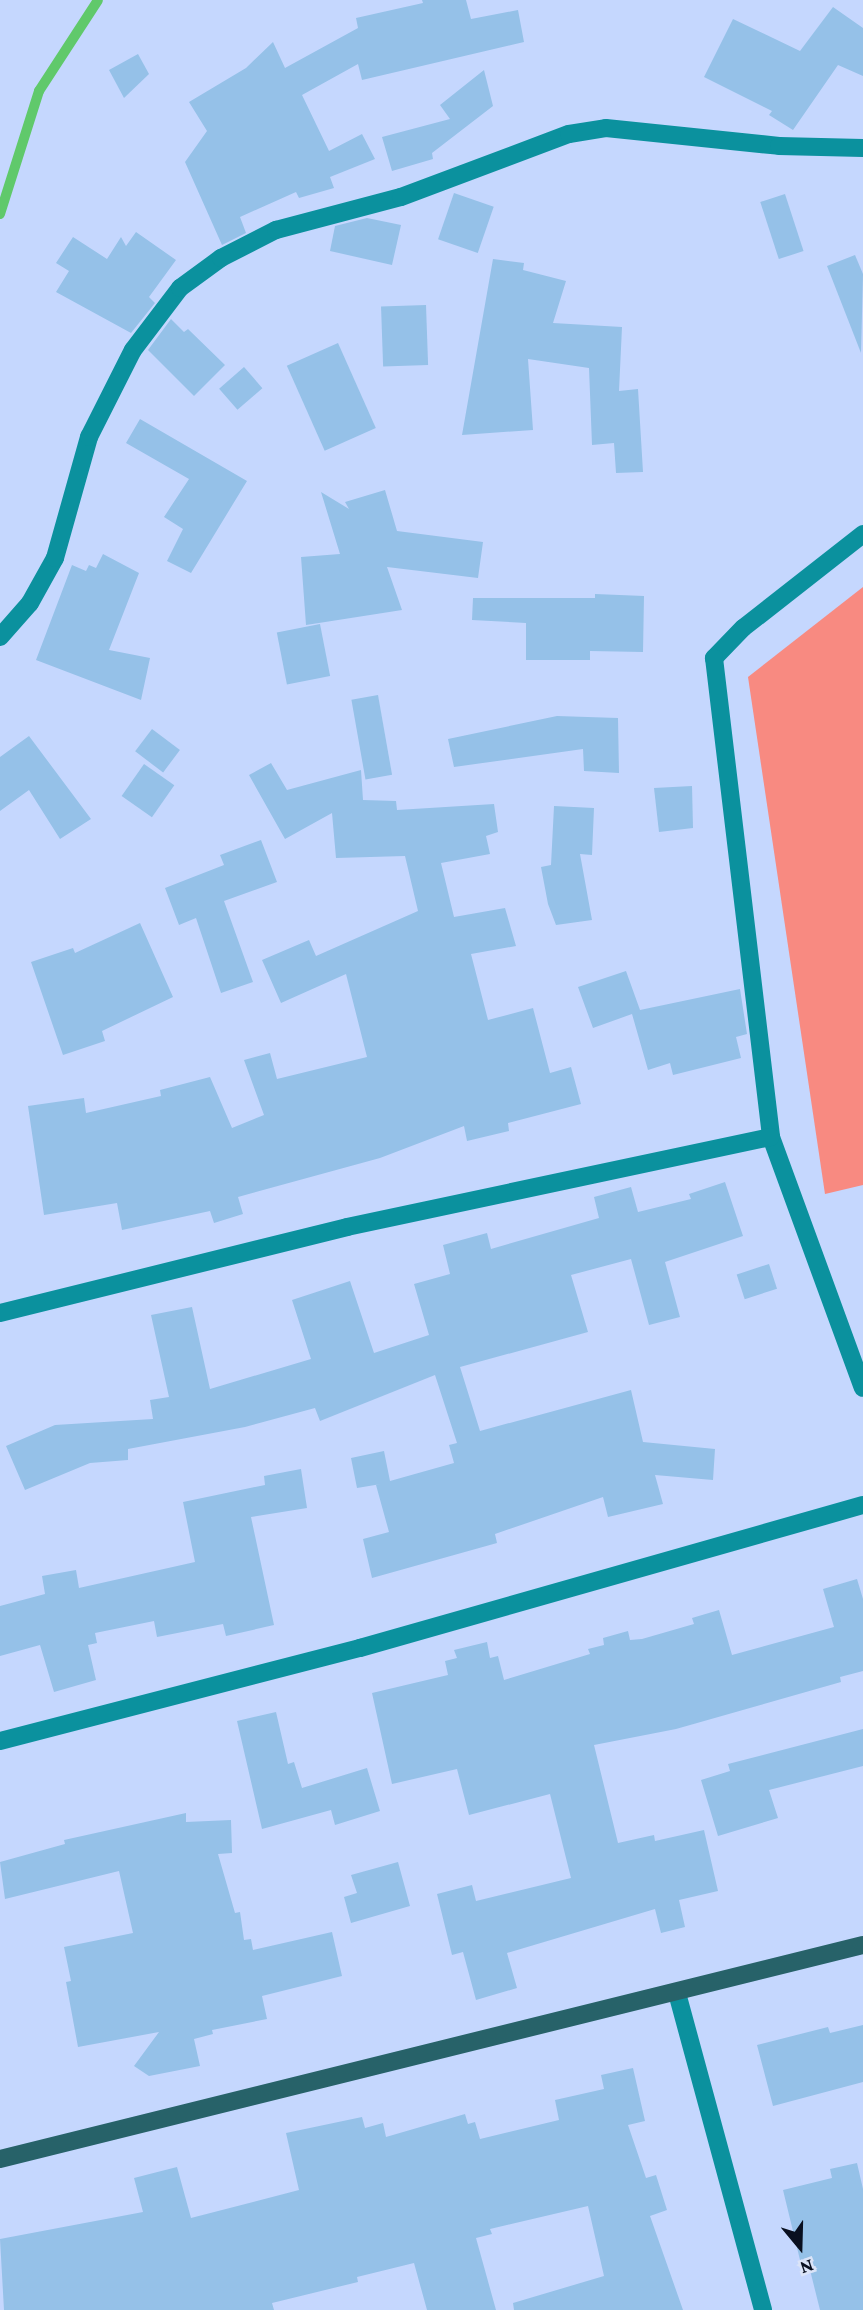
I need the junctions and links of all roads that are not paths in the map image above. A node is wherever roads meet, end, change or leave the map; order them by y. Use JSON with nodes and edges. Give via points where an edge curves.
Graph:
{"nodes":[{"id":1,"x":863,"y":148,"type":"edge"},
{"id":2,"x":863,"y":534,"type":"edge"},
{"id":3,"x":0,"y":637,"type":"edge"},
{"id":4,"x":771,"y":1137,"type":"junction"},
{"id":5,"x":0,"y":1312,"type":"edge"},
{"id":6,"x":863,"y":1388,"type":"edge"},
{"id":7,"x":863,"y":1505,"type":"edge"},
{"id":8,"x":0,"y":1741,"type":"edge"},
{"id":9,"x":863,"y":1945,"type":"edge"},
{"id":10,"x":677,"y":1993,"type":"junction"},
{"id":11,"x":1,"y":2154,"type":"edge"},
{"id":12,"x":763,"y":2310,"type":"edge"}],
"edges":[{"from":1,"to":3,"type":"street","via":[[718,141],[646,129],[569,134],[401,197],[276,230],[221,258],[180,288],[133,350],[89,437],[55,558],[30,603]]},
{"from":2,"to":4,"type":"street","via":[[743,628],[714,658]]},
{"from":4,"to":5,"type":"street","via":[[347,1227]]},
{"from":4,"to":6,"type":"street"},
{"from":7,"to":8,"type":"street","via":[[360,1648]]},
{"from":9,"to":10,"type":"street"},
{"from":10,"to":11,"type":"street"},
{"from":10,"to":12,"type":"street"}]}
